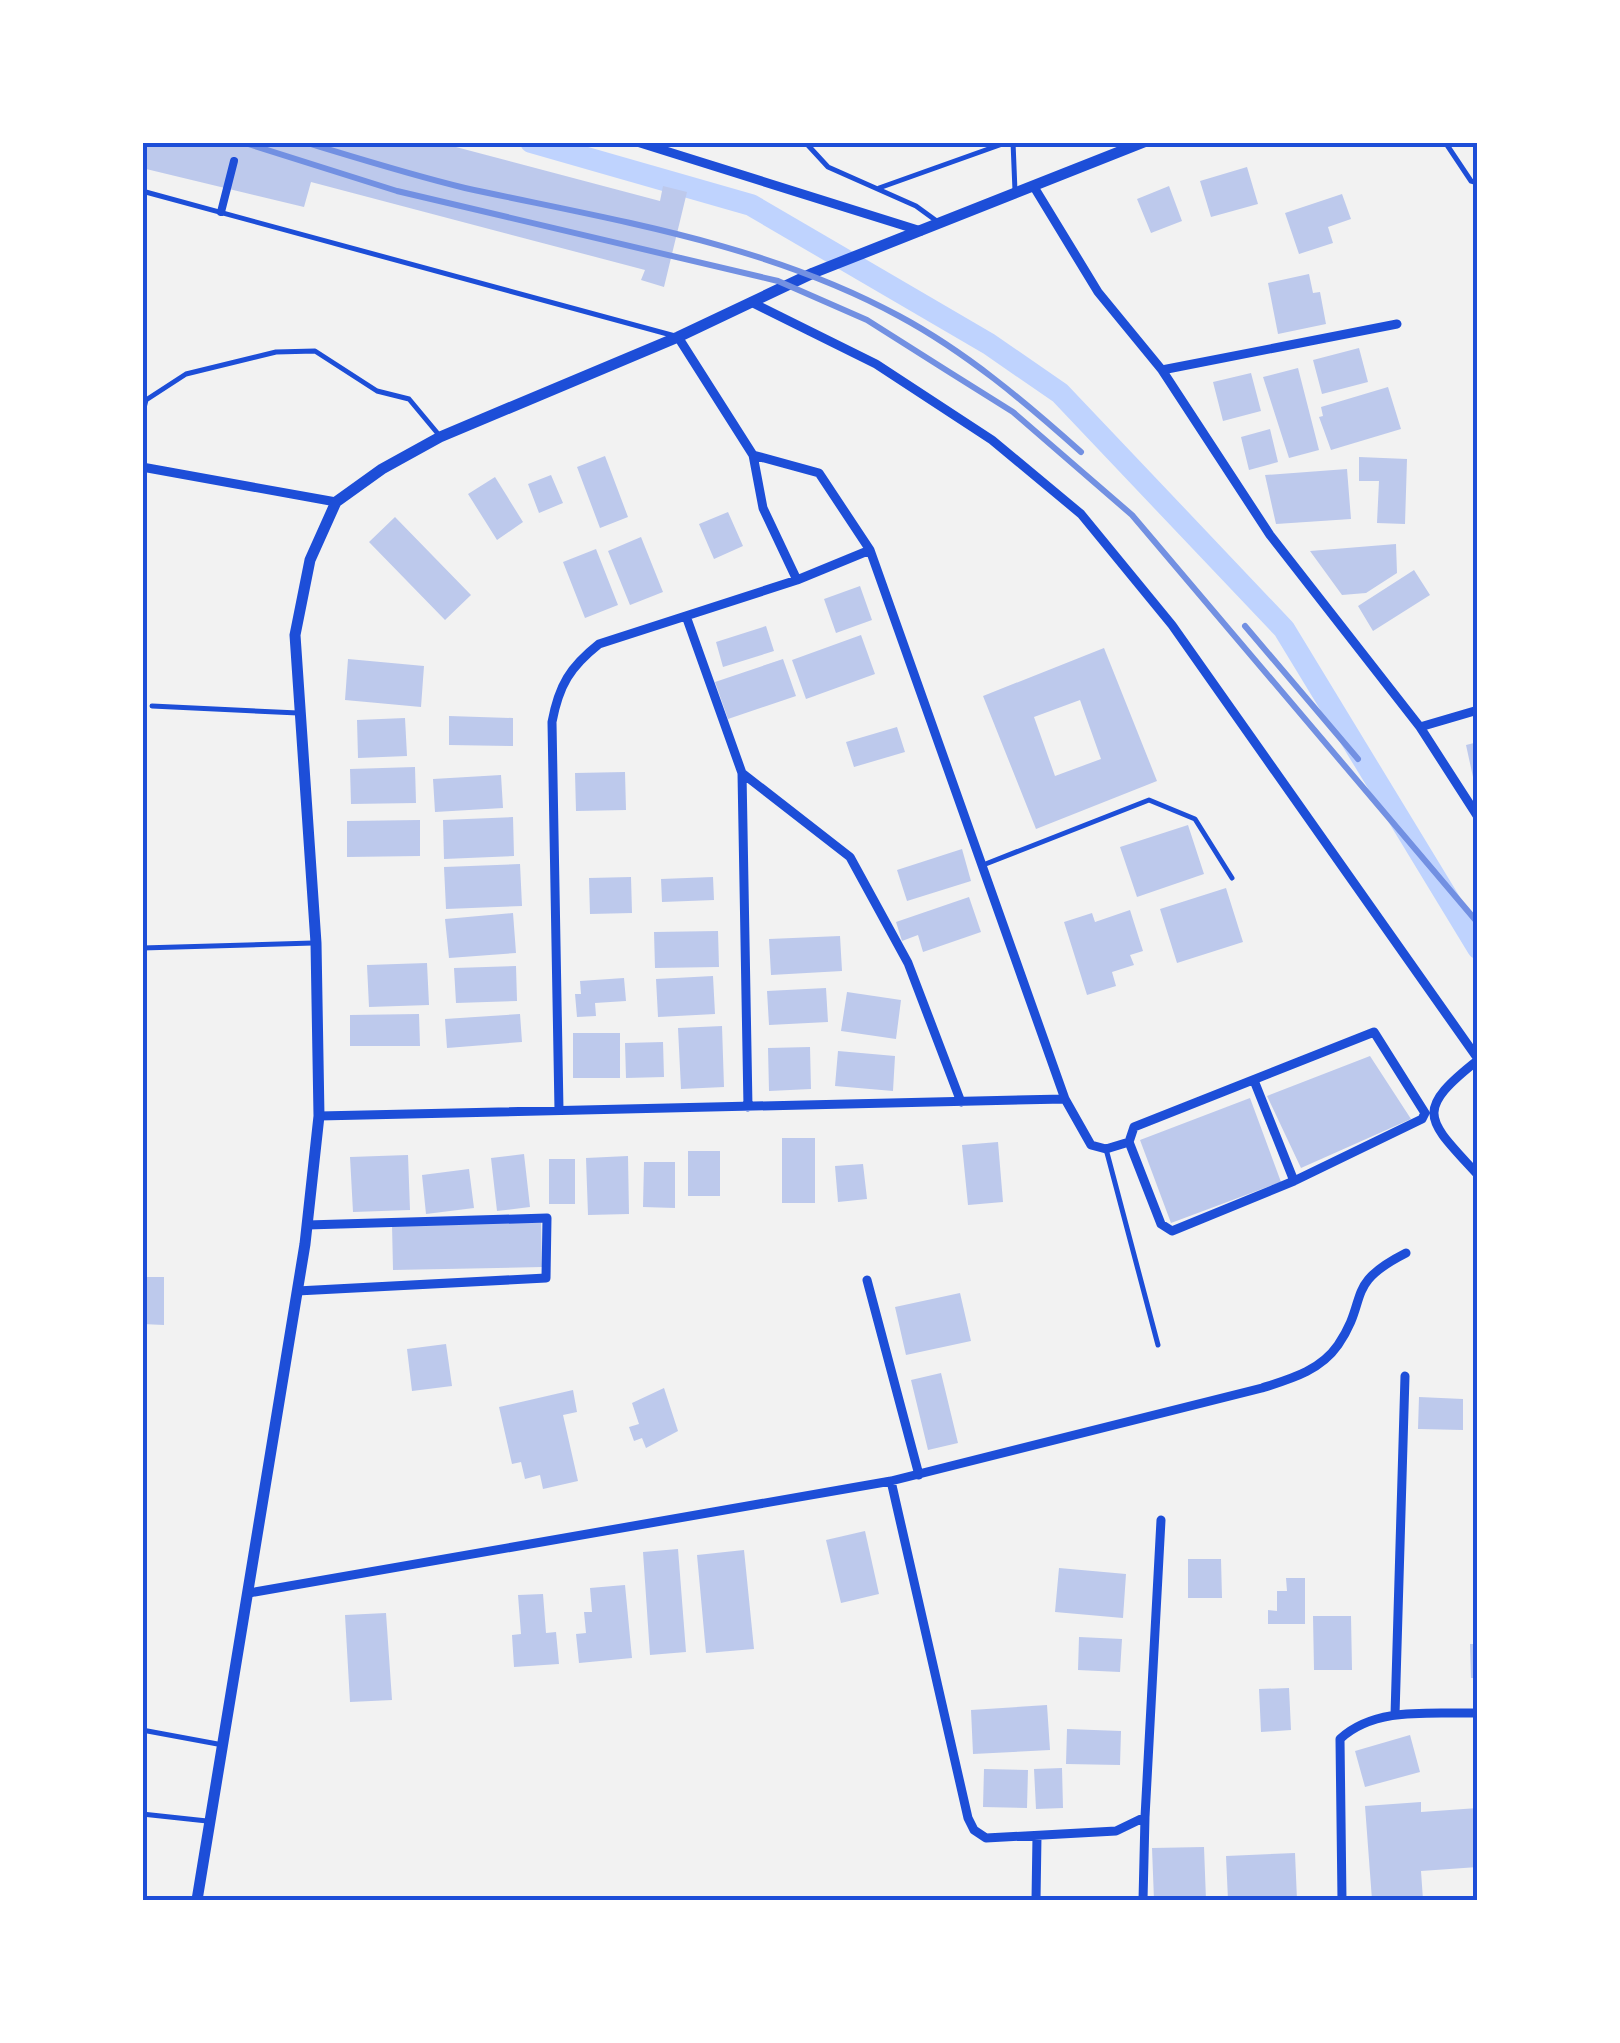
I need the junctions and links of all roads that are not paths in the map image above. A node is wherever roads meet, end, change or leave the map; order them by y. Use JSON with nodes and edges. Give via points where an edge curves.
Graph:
{"nodes":[{"id":1,"x":637,"y":142,"type":"edge"},
{"id":2,"x":806,"y":142,"type":"edge"},
{"id":3,"x":1011,"y":142,"type":"edge"},
{"id":4,"x":1144,"y":142,"type":"edge"},
{"id":5,"x":1445,"y":142,"type":"edge"},
{"id":6,"x":234,"y":161,"type":"dead end"},
{"id":7,"x":1478,"y":182,"type":"edge"},
{"id":8,"x":1034,"y":187,"type":"junction"},
{"id":9,"x":879,"y":188,"type":"junction"},
{"id":10,"x":142,"y":191,"type":"edge"},
{"id":11,"x":1016,"y":194,"type":"junction"},
{"id":12,"x":220,"y":212,"type":"junction"},
{"id":13,"x":943,"y":225,"type":"junction"},
{"id":14,"x":926,"y":232,"type":"junction"},
{"id":15,"x":751,"y":302,"type":"junction"},
{"id":16,"x":1397,"y":324,"type":"dead end"},
{"id":17,"x":678,"y":337,"type":"junction"},
{"id":18,"x":1162,"y":370,"type":"junction"},
{"id":19,"x":142,"y":416,"type":"edge"},
{"id":20,"x":440,"y":437,"type":"junction"},
{"id":21,"x":753,"y":455,"type":"junction"},
{"id":22,"x":142,"y":468,"type":"edge"},
{"id":23,"x":336,"y":502,"type":"junction"},
{"id":24,"x":870,"y":550,"type":"junction"},
{"id":25,"x":797,"y":580,"type":"junction"},
{"id":26,"x":686,"y":616,"type":"junction"},
{"id":27,"x":152,"y":706,"type":"dead end"},
{"id":28,"x":1478,"y":710,"type":"edge"},
{"id":29,"x":300,"y":714,"type":"junction"},
{"id":30,"x":1420,"y":727,"type":"junction"},
{"id":31,"x":742,"y":773,"type":"junction"},
{"id":32,"x":1478,"y":817,"type":"edge"},
{"id":33,"x":983,"y":864,"type":"junction"},
{"id":34,"x":1232,"y":878,"type":"dead end"},
{"id":35,"x":316,"y":943,"type":"junction"},
{"id":36,"x":142,"y":948,"type":"edge"},
{"id":37,"x":1478,"y":1060,"type":"edge"},
{"id":38,"x":1255,"y":1083,"type":"junction"},
{"id":39,"x":1065,"y":1099,"type":"junction"},
{"id":40,"x":961,"y":1102,"type":"junction"},
{"id":41,"x":748,"y":1107,"type":"junction"},
{"id":42,"x":559,"y":1110,"type":"junction"},
{"id":43,"x":319,"y":1116,"type":"junction"},
{"id":44,"x":1129,"y":1142,"type":"junction"},
{"id":45,"x":1106,"y":1150,"type":"junction"},
{"id":46,"x":1478,"y":1175,"type":"edge"},
{"id":47,"x":1294,"y":1181,"type":"junction"},
{"id":48,"x":307,"y":1224,"type":"junction"},
{"id":49,"x":1406,"y":1253,"type":"dead end"},
{"id":50,"x":867,"y":1280,"type":"dead end"},
{"id":51,"x":297,"y":1291,"type":"junction"},
{"id":52,"x":1158,"y":1344,"type":"dead end"},
{"id":53,"x":1404,"y":1376,"type":"dead end"},
{"id":54,"x":919,"y":1474,"type":"junction"},
{"id":55,"x":891,"y":1481,"type":"junction"},
{"id":56,"x":1161,"y":1520,"type":"dead end"},
{"id":57,"x":249,"y":1593,"type":"junction"},
{"id":58,"x":1478,"y":1713,"type":"edge"},
{"id":59,"x":1395,"y":1715,"type":"junction"},
{"id":60,"x":142,"y":1730,"type":"edge"},
{"id":61,"x":223,"y":1745,"type":"junction"},
{"id":62,"x":142,"y":1814,"type":"edge"},
{"id":63,"x":1145,"y":1816,"type":"junction"},
{"id":64,"x":210,"y":1822,"type":"junction"},
{"id":65,"x":1036,"y":1836,"type":"junction"},
{"id":66,"x":197,"y":1900,"type":"edge"},
{"id":67,"x":1036,"y":1900,"type":"edge"},
{"id":68,"x":1143,"y":1900,"type":"edge"},
{"id":69,"x":1342,"y":1900,"type":"edge"}],
"edges":[{"from":1,"to":14,"type":"street"},
{"from":2,"to":9,"type":"lane","via":[[828,168]]},
{"from":3,"to":9,"type":"lane"},
{"from":3,"to":11,"type":"lane"},
{"from":4,"to":8,"type":"street"},
{"from":5,"to":7,"type":"lane"},
{"from":6,"to":12,"type":"street"},
{"from":8,"to":11,"type":"street"},
{"from":8,"to":18,"type":"street","via":[[1098,292]]},
{"from":9,"to":13,"type":"lane"},
{"from":10,"to":12,"type":"lane"},
{"from":11,"to":13,"type":"street"},
{"from":12,"to":17,"type":"lane"},
{"from":13,"to":14,"type":"street"},
{"from":14,"to":15,"type":"street"},
{"from":15,"to":17,"type":"street"},
{"from":15,"to":37,"type":"street","via":[[876,364],[992,440],[1081,514],[1172,625]]},
{"from":16,"to":18,"type":"street"},
{"from":17,"to":20,"type":"street"},
{"from":17,"to":21,"type":"street"},
{"from":18,"to":30,"type":"street","via":[[1270,535]]},
{"from":19,"to":20,"type":"lane","via":[[146,400],[186,374],[276,352],[315,350],[377,391],[409,400]]},
{"from":20,"to":23,"type":"street"},
{"from":21,"to":24,"type":"street","via":[[819,473]]},
{"from":21,"to":25,"type":"street","via":[[763,508]]},
{"from":22,"to":23,"type":"street"},
{"from":23,"to":29,"type":"street","via":[[310,560],[295,635]]},
{"from":24,"to":25,"type":"street"},
{"from":24,"to":33,"type":"street"},
{"from":25,"to":26,"type":"street"},
{"from":26,"to":31,"type":"street"},
{"from":26,"to":42,"type":"street","via":[[599,644],[558,686],[552,722]]},
{"from":27,"to":29,"type":"lane"},
{"from":28,"to":30,"type":"street"},
{"from":29,"to":35,"type":"street"},
{"from":30,"to":32,"type":"street"},
{"from":31,"to":40,"type":"street","via":[[850,858],[908,963]]},
{"from":31,"to":41,"type":"street"},
{"from":33,"to":34,"type":"lane","via":[[1150,800],[1195,819]]},
{"from":33,"to":39,"type":"street"},
{"from":35,"to":36,"type":"lane"},
{"from":35,"to":43,"type":"street"},
{"from":37,"to":46,"type":"street","via":[[1432,1106],[1436,1127]]},
{"from":38,"to":44,"type":"street","via":[[1134,1128]]},
{"from":38,"to":47,"type":"street"},
{"from":38,"to":47,"type":"street","via":[[1374,1032],[1425,1114]]},
{"from":39,"to":40,"type":"street"},
{"from":39,"to":45,"type":"street","via":[[1091,1144]]},
{"from":40,"to":41,"type":"street"},
{"from":41,"to":42,"type":"street"},
{"from":42,"to":43,"type":"street"},
{"from":43,"to":48,"type":"street"},
{"from":44,"to":45,"type":"street"},
{"from":44,"to":47,"type":"street","via":[[1166,1230]]},
{"from":45,"to":52,"type":"lane"},
{"from":48,"to":51,"type":"street"},
{"from":48,"to":51,"type":"street","via":[[547,1218],[546,1278]]},
{"from":49,"to":54,"type":"street","via":[[1375,1268],[1358,1287],[1337,1346],[1306,1373]]},
{"from":50,"to":54,"type":"street"},
{"from":51,"to":57,"type":"street"},
{"from":53,"to":59,"type":"street"},
{"from":54,"to":55,"type":"street"},
{"from":55,"to":57,"type":"street"},
{"from":55,"to":65,"type":"street","via":[[971,1825],[986,1838]]},
{"from":56,"to":63,"type":"street"},
{"from":57,"to":61,"type":"street"},
{"from":58,"to":59,"type":"street"},
{"from":59,"to":69,"type":"street","via":[[1357,1725],[1340,1740]]},
{"from":60,"to":61,"type":"lane"},
{"from":61,"to":64,"type":"street"},
{"from":62,"to":64,"type":"lane"},
{"from":63,"to":65,"type":"street","via":[[1116,1831]]},
{"from":63,"to":68,"type":"street"},
{"from":64,"to":66,"type":"street"},
{"from":65,"to":67,"type":"street"}]}
